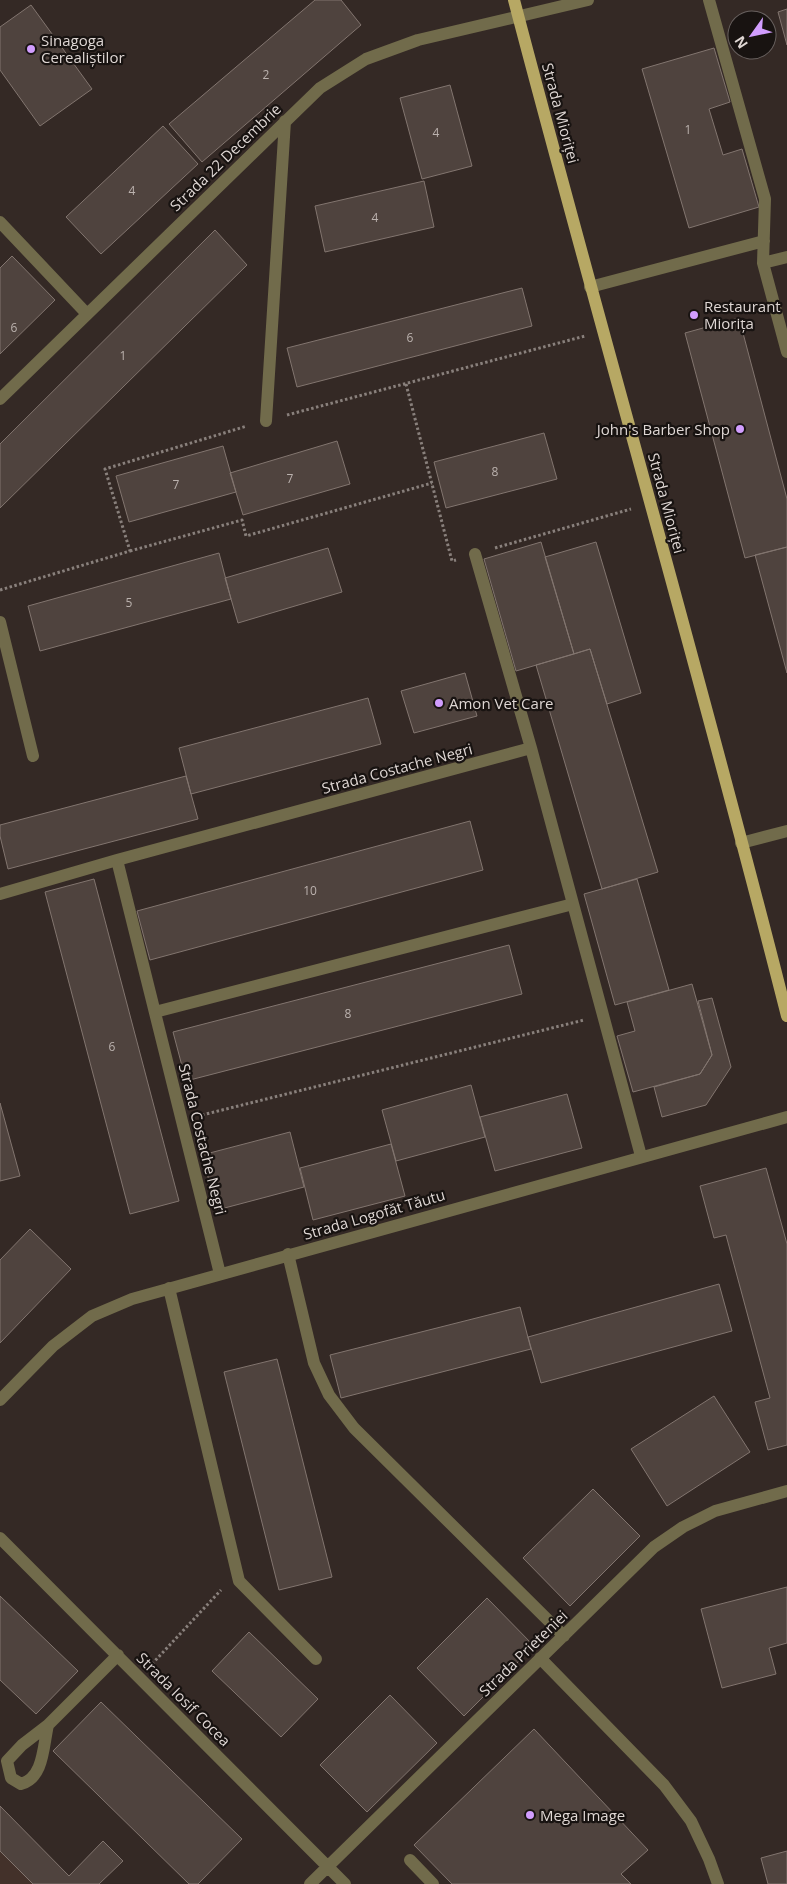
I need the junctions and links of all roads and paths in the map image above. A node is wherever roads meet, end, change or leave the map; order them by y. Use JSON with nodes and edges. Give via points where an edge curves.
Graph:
{"nodes":[{"id":1,"x":514,"y":0,"type":"edge"},
{"id":2,"x":588,"y":0,"type":"edge"},
{"id":3,"x":709,"y":0,"type":"edge"},
{"id":4,"x":518,"y":17,"type":"junction"},
{"id":5,"x":284,"y":121,"type":"junction"},
{"id":6,"x":0,"y":222,"type":"edge"},
{"id":7,"x":764,"y":241,"type":"junction"},
{"id":8,"x":787,"y":257,"type":"edge"},
{"id":9,"x":763,"y":263,"type":"junction"},
{"id":10,"x":590,"y":287,"type":"junction"},
{"id":11,"x":87,"y":314,"type":"junction"},
{"id":12,"x":603,"y":332,"type":"junction"},
{"id":13,"x":787,"y":352,"type":"edge"},
{"id":14,"x":406,"y":384,"type":"junction"},
{"id":15,"x":0,"y":399,"type":"edge"},
{"id":16,"x":266,"y":421,"type":"junction"},
{"id":17,"x":432,"y":483,"type":"junction"},
{"id":18,"x":651,"y":503,"type":"junction"},
{"id":19,"x":130,"y":551,"type":"junction"},
{"id":20,"x":475,"y":554,"type":"junction"},
{"id":21,"x":0,"y":590,"type":"edge"},
{"id":22,"x":0,"y":622,"type":"edge"},
{"id":23,"x":531,"y":748,"type":"junction"},
{"id":24,"x":33,"y":756,"type":"dead end"},
{"id":25,"x":787,"y":831,"type":"edge"},
{"id":26,"x":741,"y":843,"type":"junction"},
{"id":27,"x":117,"y":860,"type":"junction"},
{"id":28,"x":0,"y":894,"type":"edge"},
{"id":29,"x":573,"y":904,"type":"junction"},
{"id":30,"x":154,"y":1012,"type":"junction"},
{"id":31,"x":603,"y":1015,"type":"junction"},
{"id":32,"x":787,"y":1016,"type":"edge"},
{"id":33,"x":787,"y":1117,"type":"edge"},
{"id":34,"x":182,"y":1120,"type":"junction"},
{"id":35,"x":641,"y":1156,"type":"junction"},
{"id":36,"x":288,"y":1254,"type":"junction"},
{"id":37,"x":220,"y":1274,"type":"junction"},
{"id":38,"x":169,"y":1288,"type":"junction"},
{"id":39,"x":0,"y":1400,"type":"edge"},
{"id":40,"x":787,"y":1491,"type":"edge"},
{"id":41,"x":0,"y":1538,"type":"edge"},
{"id":42,"x":237,"y":1573,"type":"junction"},
{"id":43,"x":564,"y":1636,"type":"junction"},
{"id":44,"x":118,"y":1655,"type":"junction"},
{"id":45,"x":540,"y":1658,"type":"junction"},
{"id":46,"x":316,"y":1660,"type":"dead end"},
{"id":47,"x":140,"y":1677,"type":"junction"},
{"id":48,"x":48,"y":1726,"type":"dead end"},
{"id":49,"x":410,"y":1860,"type":"dead end"},
{"id":50,"x":328,"y":1867,"type":"junction"},
{"id":51,"x":310,"y":1884,"type":"edge"},
{"id":52,"x":345,"y":1884,"type":"edge"},
{"id":53,"x":433,"y":1884,"type":"edge"},
{"id":54,"x":718,"y":1884,"type":"edge"}],
"edges":[{"from":1,"to":4,"type":"main road","name":"Strada Mioriței"},
{"from":2,"to":4,"type":"street","name":"Strada 22 Decembrie"},
{"from":3,"to":7,"type":"street","via":[[764,199]]},
{"from":4,"to":5,"type":"street","name":"Strada 22 Decembrie","via":[[418,40],[366,59],[320,88]]},
{"from":4,"to":10,"type":"main road","name":"Strada Mioriței"},
{"from":5,"to":11,"type":"street","name":"Strada 22 Decembrie"},
{"from":5,"to":16,"type":"street"},
{"from":6,"to":11,"type":"street"},
{"from":7,"to":9,"type":"street"},
{"from":7,"to":10,"type":"street"},
{"from":8,"to":9,"type":"street"},
{"from":9,"to":13,"type":"street"},
{"from":10,"to":12,"type":"main road","name":"Strada Mioriței"},
{"from":11,"to":15,"type":"street","name":"Strada 22 Decembrie"},
{"from":12,"to":14,"type":"path"},
{"from":12,"to":18,"type":"main road","name":"Strada Mioriței"},
{"from":14,"to":16,"type":"path"},
{"from":14,"to":17,"type":"path"},
{"from":16,"to":19,"type":"path","via":[[105,469]]},
{"from":17,"to":19,"type":"path","via":[[246,536],[242,520]]},
{"from":17,"to":20,"type":"path","via":[[452,560]]},
{"from":18,"to":20,"type":"path"},
{"from":18,"to":26,"type":"main road","name":"Strada Mioriței"},
{"from":19,"to":21,"type":"path"},
{"from":20,"to":23,"type":"street"},
{"from":22,"to":24,"type":"street"},
{"from":23,"to":27,"type":"street","name":"Strada Costache Negri"},
{"from":23,"to":29,"type":"street"},
{"from":25,"to":26,"type":"street"},
{"from":26,"to":32,"type":"main road","name":"Strada Mioriței"},
{"from":27,"to":28,"type":"street","name":"Strada Costache Negri"},
{"from":27,"to":30,"type":"street","name":"Strada Costache Negri"},
{"from":29,"to":30,"type":"street"},
{"from":29,"to":31,"type":"street"},
{"from":30,"to":34,"type":"street","name":"Strada Costache Negri"},
{"from":31,"to":34,"type":"path"},
{"from":31,"to":35,"type":"street"},
{"from":33,"to":35,"type":"street","name":"Strada Logofăt Tăutu"},
{"from":34,"to":37,"type":"street","name":"Strada Costache Negri"},
{"from":35,"to":36,"type":"street","name":"Strada Logofăt Tăutu"},
{"from":36,"to":37,"type":"street","name":"Strada Logofăt Tăutu"},
{"from":36,"to":43,"type":"street","via":[[314,1363],[329,1396],[354,1428]]},
{"from":37,"to":38,"type":"street","name":"Strada Logofăt Tăutu"},
{"from":38,"to":39,"type":"street","name":"Strada Logofăt Tăutu","via":[[92,1316],[53,1346]]},
{"from":38,"to":42,"type":"street"},
{"from":40,"to":43,"type":"street","name":"Strada Prieteniei","via":[[715,1511],[683,1527],[654,1547]]},
{"from":41,"to":44,"type":"street","name":"Strada Iosif Cocea"},
{"from":42,"to":46,"type":"street","via":[[239,1581]]},
{"from":42,"to":47,"type":"path"},
{"from":43,"to":45,"type":"street","name":"Strada Prieteniei"},
{"from":44,"to":47,"type":"street","name":"Strada Iosif Cocea"},
{"from":44,"to":48,"type":"street"},
{"from":45,"to":50,"type":"street","name":"Strada Prieteniei"},
{"from":45,"to":54,"type":"street","via":[[664,1785],[691,1821]]},
{"from":47,"to":50,"type":"street","name":"Strada Iosif Cocea"},
{"from":49,"to":53,"type":"street"},
{"from":50,"to":51,"type":"street","name":"Strada Prieteniei"},
{"from":50,"to":52,"type":"street","name":"Strada Iosif Cocea"}]}
